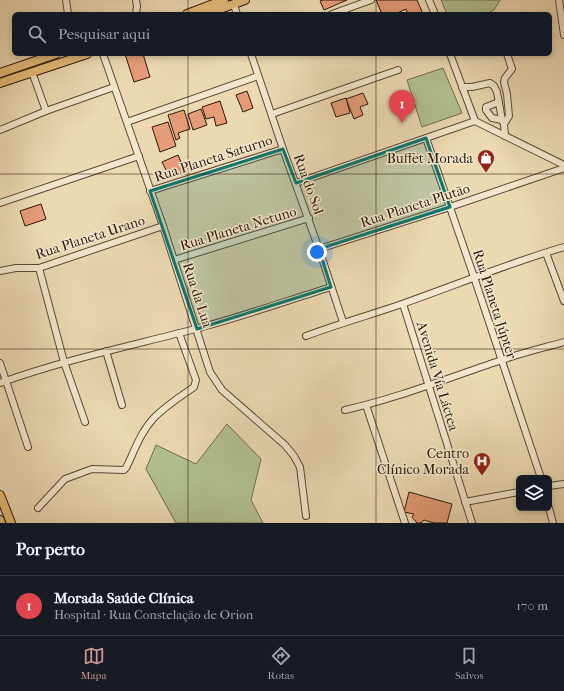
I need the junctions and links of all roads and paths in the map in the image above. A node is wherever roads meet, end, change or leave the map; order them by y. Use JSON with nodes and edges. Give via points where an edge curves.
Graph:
{"nodes":[{"id":1,"x":66,"y":0,"type":"edge"},
{"id":2,"x":136,"y":0,"type":"edge"},
{"id":3,"x":224,"y":0,"type":"edge"},
{"id":4,"x":245,"y":0,"type":"edge"},
{"id":5,"x":372,"y":0,"type":"edge"},
{"id":6,"x":429,"y":0,"type":"edge"},
{"id":7,"x":559,"y":0,"type":"edge"},
{"id":8,"x":234,"y":5,"type":"junction"},
{"id":9,"x":562,"y":10,"type":"edge"},
{"id":10,"x":68,"y":12,"type":"edge"},
{"id":11,"x":136,"y":12,"type":"edge"},
{"id":12,"x":192,"y":12,"type":"edge"},
{"id":13,"x":212,"y":12,"type":"edge"},
{"id":14,"x":237,"y":12,"type":"edge"},
{"id":15,"x":338,"y":12,"type":"edge"},
{"id":16,"x":434,"y":12,"type":"edge"},
{"id":17,"x":564,"y":35,"type":"edge"},
{"id":18,"x":50,"y":56,"type":"edge"},
{"id":19,"x":82,"y":56,"type":"edge"},
{"id":20,"x":104,"y":56,"type":"edge"},
{"id":21,"x":252,"y":56,"type":"edge"},
{"id":22,"x":451,"y":56,"type":"edge"},
{"id":23,"x":508,"y":56,"type":"edge"},
{"id":24,"x":398,"y":70,"type":"dead end"},
{"id":25,"x":0,"y":74,"type":"edge"},
{"id":26,"x":33,"y":75,"type":"junction"},
{"id":27,"x":258,"y":76,"type":"junction"},
{"id":28,"x":0,"y":82,"type":"edge"},
{"id":29,"x":114,"y":87,"type":"junction"},
{"id":30,"x":462,"y":87,"type":"junction"},
{"id":31,"x":499,"y":102,"type":"junction"},
{"id":32,"x":46,"y":112,"type":"junction"},
{"id":33,"x":272,"y":114,"type":"junction"},
{"id":34,"x":474,"y":121,"type":"junction"},
{"id":35,"x":127,"y":122,"type":"junction"},
{"id":36,"x":503,"y":122,"type":"junction"},
{"id":37,"x":0,"y":130,"type":"edge"},
{"id":38,"x":505,"y":136,"type":"junction"},
{"id":39,"x":426,"y":138,"type":"junction"},
{"id":40,"x":283,"y":148,"type":"junction"},
{"id":41,"x":139,"y":156,"type":"junction"},
{"id":42,"x":564,"y":165,"type":"edge"},
{"id":43,"x":564,"y":168,"type":"edge"},
{"id":44,"x":296,"y":183,"type":"junction"},
{"id":45,"x":150,"y":191,"type":"junction"},
{"id":46,"x":0,"y":203,"type":"edge"},
{"id":47,"x":450,"y":207,"type":"junction"},
{"id":48,"x":308,"y":218,"type":"junction"},
{"id":49,"x":163,"y":226,"type":"junction"},
{"id":50,"x":564,"y":248,"type":"edge"},
{"id":51,"x":319,"y":249,"type":"junction"},
{"id":52,"x":546,"y":253,"type":"junction"},
{"id":53,"x":174,"y":260,"type":"junction"},
{"id":54,"x":39,"y":268,"type":"junction"},
{"id":55,"x":0,"y":271,"type":"edge"},
{"id":56,"x":474,"y":277,"type":"junction"},
{"id":57,"x":331,"y":287,"type":"junction"},
{"id":58,"x":564,"y":301,"type":"edge"},
{"id":59,"x":403,"y":304,"type":"junction"},
{"id":60,"x":343,"y":322,"type":"junction"},
{"id":61,"x":197,"y":329,"type":"junction"},
{"id":62,"x":179,"y":333,"type":"junction"},
{"id":63,"x":306,"y":336,"type":"dead end"},
{"id":64,"x":564,"y":342,"type":"edge"},
{"id":65,"x":106,"y":351,"type":"junction"},
{"id":66,"x":501,"y":360,"type":"junction"},
{"id":67,"x":64,"y":362,"type":"junction"},
{"id":68,"x":0,"y":363,"type":"edge"},
{"id":69,"x":3,"y":382,"type":"edge"},
{"id":70,"x":428,"y":386,"type":"junction"},
{"id":71,"x":122,"y":405,"type":"dead end"},
{"id":72,"x":366,"y":405,"type":"junction"},
{"id":73,"x":345,"y":410,"type":"dead end"},
{"id":74,"x":85,"y":422,"type":"dead end"},
{"id":75,"x":28,"y":447,"type":"dead end"},
{"id":76,"x":540,"y":475,"type":"edge"},
{"id":77,"x":564,"y":484,"type":"edge"},
{"id":78,"x":552,"y":486,"type":"edge"},
{"id":79,"x":516,"y":493,"type":"edge"},
{"id":80,"x":0,"y":495,"type":"edge"},
{"id":81,"x":465,"y":502,"type":"junction"},
{"id":82,"x":38,"y":508,"type":"dead end"},
{"id":83,"x":550,"y":511,"type":"edge"},
{"id":84,"x":306,"y":516,"type":"dead end"},
{"id":85,"x":0,"y":520,"type":"edge"},
{"id":86,"x":1,"y":523,"type":"edge"},
{"id":87,"x":11,"y":523,"type":"edge"},
{"id":88,"x":405,"y":523,"type":"edge"},
{"id":89,"x":472,"y":523,"type":"edge"},
{"id":90,"x":552,"y":523,"type":"edge"}],
"edges":[{"from":1,"to":10,"type":"street"},
{"from":2,"to":11,"type":"street"},
{"from":3,"to":12,"type":"main road"},
{"from":4,"to":8,"type":"main road"},
{"from":5,"to":15,"type":"street"},
{"from":6,"to":16,"type":"street"},
{"from":7,"to":9,"type":"street"},
{"from":8,"to":13,"type":"main road"},
{"from":8,"to":14,"type":"street"},
{"from":9,"to":17,"type":"street"},
{"from":18,"to":25,"type":"main road"},
{"from":19,"to":26,"type":"main road"},
{"from":20,"to":29,"type":"street","name":"Rua da Lua"},
{"from":21,"to":27,"type":"street","name":"Rua do Sol"},
{"from":22,"to":30,"type":"street"},
{"from":23,"to":36,"type":"street","via":[[512,69],[504,82],[509,116]]},
{"from":24,"to":33,"type":"street"},
{"from":26,"to":28,"type":"main road"},
{"from":26,"to":32,"type":"street"},
{"from":27,"to":33,"type":"street","name":"Rua do Sol"},
{"from":27,"to":35,"type":"street"},
{"from":29,"to":32,"type":"street"},
{"from":29,"to":35,"type":"street","name":"Rua da Lua"},
{"from":30,"to":31,"type":"street","via":[[490,83],[496,88]]},
{"from":30,"to":34,"type":"street"},
{"from":31,"to":36,"type":"street"},
{"from":31,"to":36,"type":"street","via":[[486,107],[486,110],[492,118]]},
{"from":32,"to":37,"type":"street"},
{"from":33,"to":40,"type":"street","name":"Rua do Sol"},
{"from":34,"to":38,"type":"street"},
{"from":34,"to":39,"type":"street"},
{"from":35,"to":41,"type":"street","name":"Rua da Lua"},
{"from":36,"to":38,"type":"street"},
{"from":38,"to":42,"type":"street"},
{"from":39,"to":44,"type":"street"},
{"from":39,"to":47,"type":"street","name":"Rua Planeta Júpter"},
{"from":40,"to":44,"type":"street","name":"Rua do Sol"},
{"from":40,"to":45,"type":"street","name":"Rua Planeta Saturno"},
{"from":41,"to":45,"type":"street","name":"Rua da Lua"},
{"from":41,"to":46,"type":"street"},
{"from":43,"to":47,"type":"street","name":"Rua Planeta Plutão"},
{"from":44,"to":48,"type":"street","name":"Rua do Sol"},
{"from":45,"to":49,"type":"street","name":"Rua da Lua"},
{"from":47,"to":51,"type":"street","name":"Rua Planeta Plutão"},
{"from":47,"to":56,"type":"street","name":"Rua Planeta Júpter"},
{"from":48,"to":51,"type":"street","name":"Rua do Sol"},
{"from":48,"to":53,"type":"street","name":"Rua Planeta Netuno"},
{"from":49,"to":53,"type":"street","name":"Rua da Lua"},
{"from":49,"to":54,"type":"street","name":"Rua Planeta Urano"},
{"from":50,"to":52,"type":"street"},
{"from":51,"to":57,"type":"street","name":"Rua do Sol"},
{"from":52,"to":56,"type":"street"},
{"from":52,"to":58,"type":"street"},
{"from":53,"to":61,"type":"street","name":"Rua da Lua"},
{"from":54,"to":55,"type":"street","name":"Rua Planeta Urano"},
{"from":54,"to":67,"type":"street"},
{"from":56,"to":59,"type":"street"},
{"from":56,"to":66,"type":"street","name":"Rua Planeta Júpter"},
{"from":57,"to":60,"type":"street","name":"Rua do Sol"},
{"from":57,"to":61,"type":"street"},
{"from":59,"to":60,"type":"street"},
{"from":59,"to":70,"type":"street","name":"Avenida Vía Láctea"},
{"from":60,"to":63,"type":"street"},
{"from":61,"to":62,"type":"street"},
{"from":61,"to":84,"type":"street","name":"Rua da Lua","via":[[210,372],[218,385],[294,456],[300,467]]},
{"from":62,"to":65,"type":"street"},
{"from":62,"to":82,"type":"street","via":[[196,380],[194,387],[152,420],[124,470],[92,469],[65,479]]},
{"from":64,"to":66,"type":"street"},
{"from":65,"to":67,"type":"street"},
{"from":65,"to":71,"type":"street"},
{"from":66,"to":70,"type":"street"},
{"from":66,"to":76,"type":"street","name":"Rua Planeta Júpter"},
{"from":67,"to":69,"type":"street"},
{"from":67,"to":74,"type":"street"},
{"from":68,"to":69,"type":"street"},
{"from":69,"to":75,"type":"street"},
{"from":70,"to":72,"type":"street"},
{"from":70,"to":81,"type":"street","name":"Avenida Vía Láctea"},
{"from":72,"to":73,"type":"street"},
{"from":72,"to":88,"type":"street"},
{"from":77,"to":78,"type":"street"},
{"from":79,"to":81,"type":"street"},
{"from":80,"to":87,"type":"main road"},
{"from":81,"to":89,"type":"street","name":"Avenida Vía Láctea"},
{"from":83,"to":90,"type":"street"},
{"from":85,"to":86,"type":"main road"}]}
